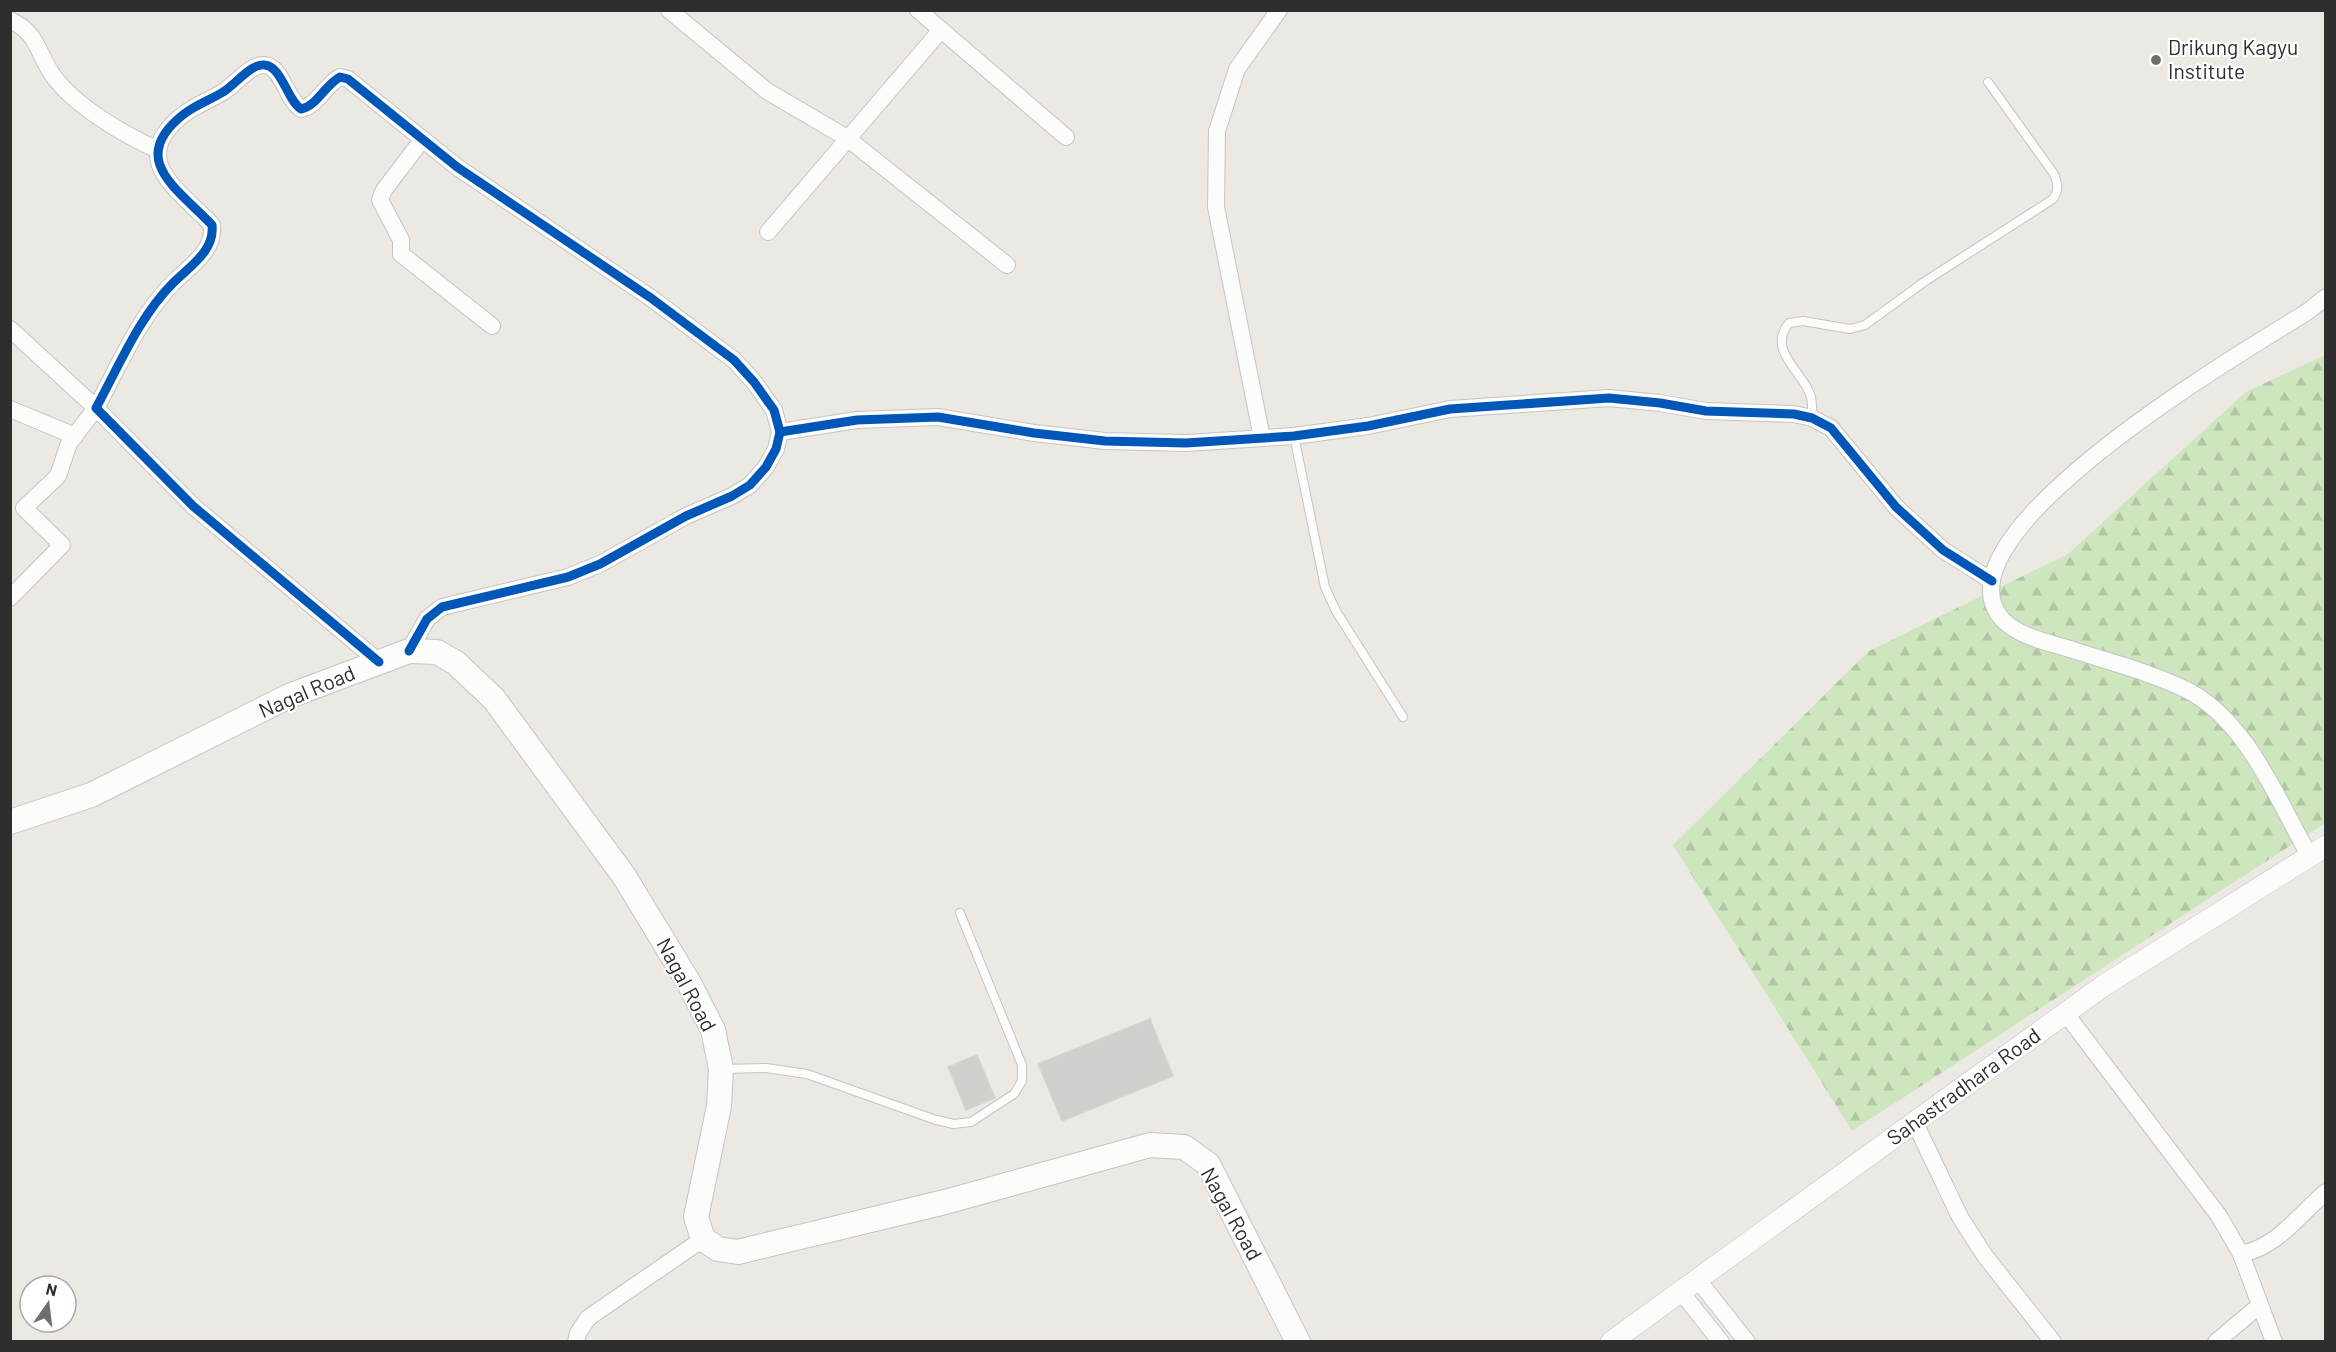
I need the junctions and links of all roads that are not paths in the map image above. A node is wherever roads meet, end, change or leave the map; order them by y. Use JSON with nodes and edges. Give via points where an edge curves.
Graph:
{"nodes":[{"id":1,"x":669,"y":10,"type":"edge"},
{"id":2,"x":918,"y":10,"type":"edge"},
{"id":3,"x":1279,"y":10,"type":"edge"},
{"id":4,"x":10,"y":20,"type":"edge"},
{"id":5,"x":941,"y":30,"type":"junction"},
{"id":6,"x":1988,"y":82,"type":"dead end"},
{"id":7,"x":1066,"y":137,"type":"dead end"},
{"id":8,"x":847,"y":138,"type":"junction"},
{"id":9,"x":422,"y":140,"type":"junction"},
{"id":10,"x":158,"y":150,"type":"junction"},
{"id":11,"x":768,"y":232,"type":"dead end"},
{"id":12,"x":1007,"y":265,"type":"dead end"},
{"id":13,"x":2325,"y":297,"type":"edge"},
{"id":14,"x":492,"y":326,"type":"dead end"},
{"id":15,"x":10,"y":329,"type":"edge"},
{"id":16,"x":96,"y":408,"type":"junction"},
{"id":17,"x":10,"y":409,"type":"edge"},
{"id":18,"x":1812,"y":418,"type":"junction"},
{"id":19,"x":780,"y":432,"type":"junction"},
{"id":20,"x":75,"y":436,"type":"junction"},
{"id":21,"x":1294,"y":436,"type":"junction"},
{"id":22,"x":1262,"y":438,"type":"junction"},
{"id":23,"x":1992,"y":581,"type":"junction"},
{"id":24,"x":10,"y":598,"type":"edge"},
{"id":25,"x":409,"y":651,"type":"junction"},
{"id":26,"x":379,"y":662,"type":"junction"},
{"id":27,"x":1403,"y":717,"type":"dead end"},
{"id":28,"x":10,"y":822,"type":"edge"},
{"id":29,"x":2317,"y":851,"type":"edge"},
{"id":30,"x":960,"y":913,"type":"dead end"},
{"id":31,"x":2066,"y":1014,"type":"junction"},
{"id":32,"x":721,"y":1069,"type":"junction"},
{"id":33,"x":1915,"y":1123,"type":"junction"},
{"id":34,"x":2325,"y":1192,"type":"edge"},
{"id":35,"x":703,"y":1239,"type":"junction"},
{"id":36,"x":2241,"y":1254,"type":"junction"},
{"id":37,"x":1690,"y":1286,"type":"junction"},
{"id":38,"x":2260,"y":1305,"type":"junction"},
{"id":39,"x":576,"y":1341,"type":"edge"},
{"id":40,"x":1298,"y":1341,"type":"edge"},
{"id":41,"x":1611,"y":1341,"type":"edge"},
{"id":42,"x":1721,"y":1341,"type":"edge"},
{"id":43,"x":1747,"y":1341,"type":"edge"},
{"id":44,"x":2053,"y":1341,"type":"edge"},
{"id":45,"x":2216,"y":1341,"type":"edge"},
{"id":46,"x":2274,"y":1341,"type":"edge"}],
"edges":[{"from":1,"to":8,"type":"street","via":[[767,91]]},
{"from":2,"to":5,"type":"street"},
{"from":3,"to":22,"type":"street","via":[[1237,69],[1217,131],[1216,207]]},
{"from":4,"to":10,"type":"street","via":[[30,32],[53,75],[86,107],[129,137]]},
{"from":5,"to":7,"type":"street"},
{"from":5,"to":8,"type":"street"},
{"from":6,"to":18,"type":"lane","via":[[2054,174],[2057,193],[1865,325],[1836,329],[1803,321],[1790,323],[1782,332],[1782,344],[1787,360],[1810,393]]},
{"from":8,"to":11,"type":"street"},
{"from":8,"to":12,"type":"street"},
{"from":9,"to":10,"type":"street","via":[[348,79],[340,77],[333,81],[308,108],[301,109],[275,71],[259,65],[228,89],[183,114],[161,139]]},
{"from":9,"to":14,"type":"street","via":[[384,190],[382,209],[399,235],[400,254]]},
{"from":9,"to":19,"type":"street","via":[[734,360],[774,410]]},
{"from":10,"to":16,"type":"street","via":[[160,171],[212,225],[214,237],[209,248],[149,312]]},
{"from":13,"to":23,"type":"street","via":[[2130,427],[2074,472],[2027,517],[2002,551]]},
{"from":15,"to":16,"type":"street"},
{"from":16,"to":20,"type":"street"},
{"from":16,"to":26,"type":"street","via":[[193,506]]},
{"from":17,"to":20,"type":"street"},
{"from":18,"to":21,"type":"street","via":[[1706,411],[1609,398],[1450,409]]},
{"from":18,"to":23,"type":"street","via":[[1831,428],[1896,507],[1943,550]]},
{"from":19,"to":22,"type":"street","via":[[857,420],[938,417],[1034,434],[1105,441],[1186,443]]},
{"from":19,"to":25,"type":"street","via":[[766,467],[750,485],[732,496],[568,577],[442,607],[427,619]]},
{"from":20,"to":24,"type":"street","via":[[58,476],[24,508],[62,545]]},
{"from":21,"to":22,"type":"street"},
{"from":21,"to":27,"type":"lane","via":[[1325,587]]},
{"from":23,"to":29,"type":"street","via":[[1993,603],[2002,620],[2026,635],[2141,671],[2188,691],[2225,719]]},
{"from":25,"to":26,"type":"main road","name":"Nagal Road"},
{"from":25,"to":32,"type":"main road","name":"Nagal Road","via":[[437,652],[456,663],[494,699],[624,876],[713,1030]]},
{"from":26,"to":28,"type":"main road","name":"Nagal Road","via":[[289,696],[91,795]]},
{"from":29,"to":31,"type":"street","name":"Sahastradhara Road","via":[[2103,986]]},
{"from":30,"to":32,"type":"lane","via":[[1022,1065],[1022,1082],[1014,1094],[971,1122],[954,1124],[786,1068]]},
{"from":31,"to":33,"type":"street","name":"Sahastradhara Road"},
{"from":31,"to":36,"type":"street","via":[[2205,1197]]},
{"from":32,"to":35,"type":"main road","name":"Nagal Road","via":[[719,1106],[696,1217]]},
{"from":33,"to":37,"type":"street","name":"Sahastradhara Road"},
{"from":33,"to":44,"type":"street","via":[[1960,1217],[1985,1257]]},
{"from":34,"to":36,"type":"street","via":[[2264,1248]]},
{"from":35,"to":39,"type":"street","via":[[588,1317]]},
{"from":35,"to":40,"type":"main road","name":"Nagal Road","via":[[718,1249],[738,1252],[945,1202],[1150,1145],[1184,1147],[1208,1164]]},
{"from":36,"to":38,"type":"street"},
{"from":37,"to":41,"type":"street","name":"Sahastradhara Road"},
{"from":37,"to":42,"type":"street"},
{"from":37,"to":43,"type":"street"},
{"from":38,"to":45,"type":"street"},
{"from":38,"to":46,"type":"street"}]}
